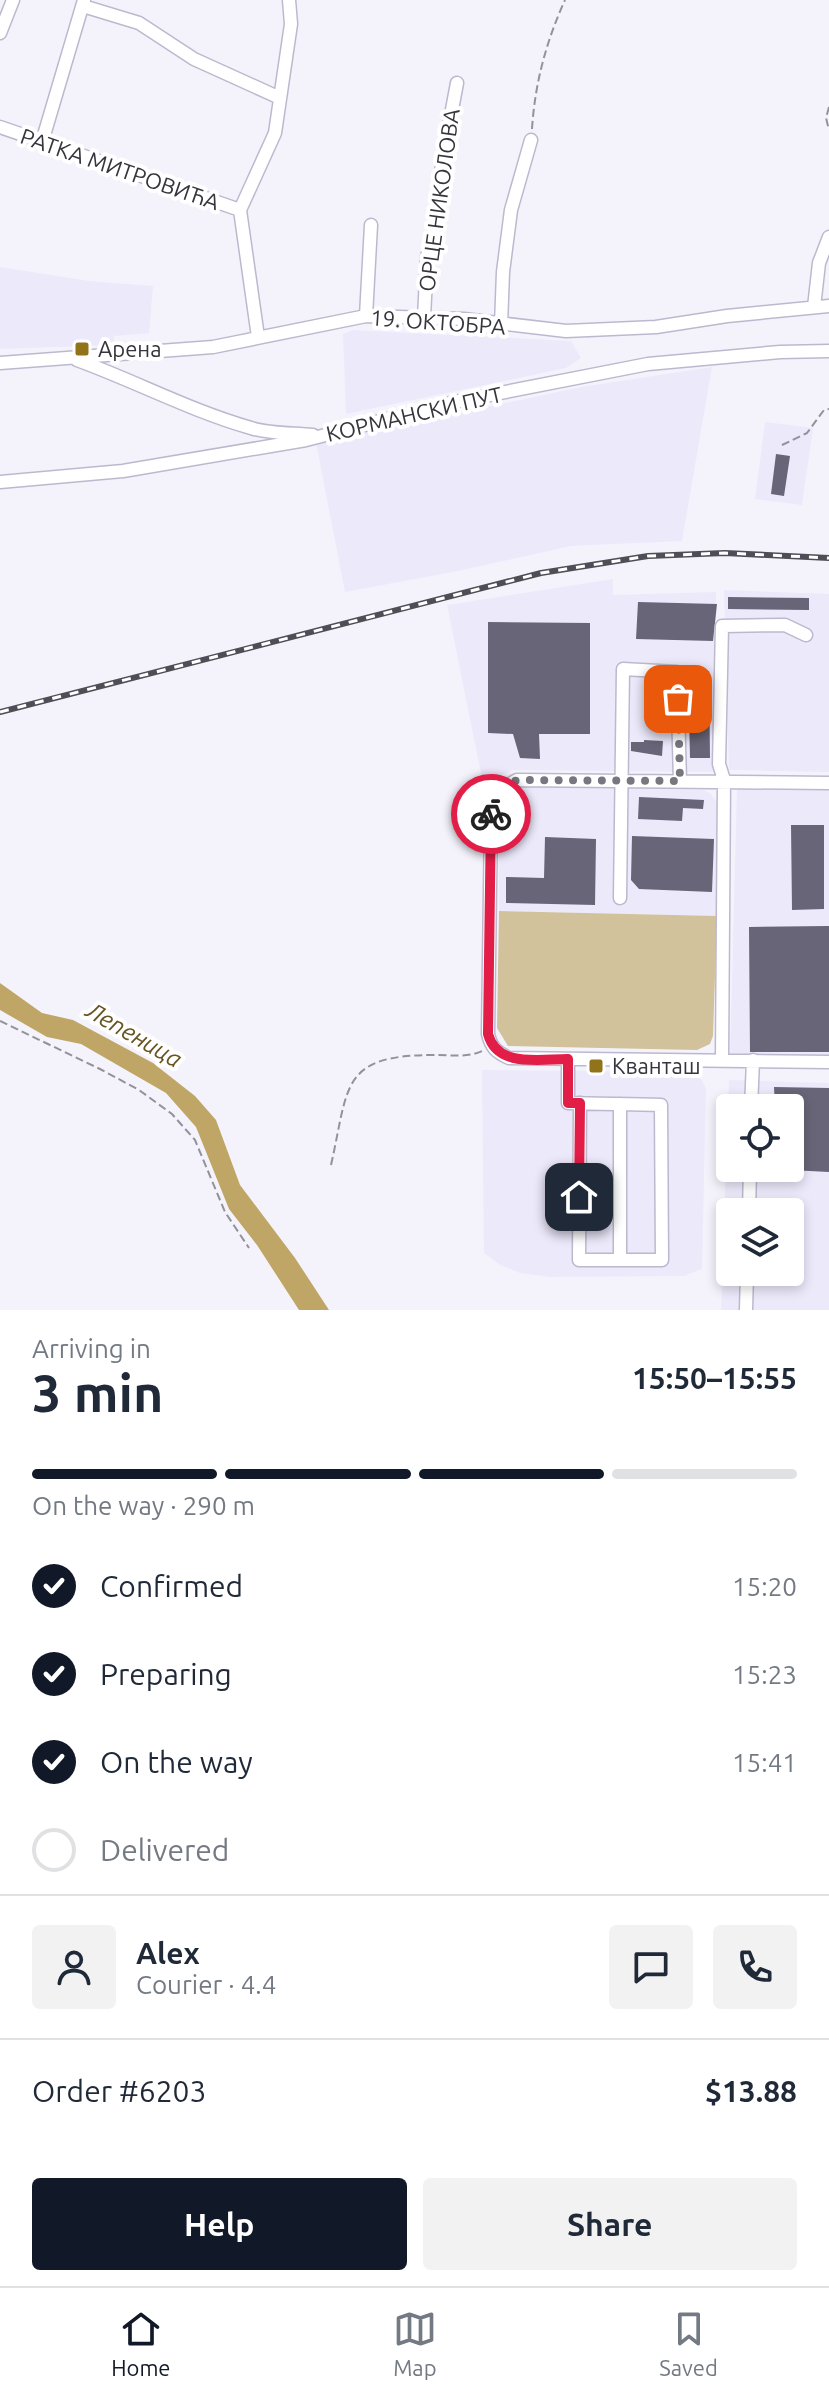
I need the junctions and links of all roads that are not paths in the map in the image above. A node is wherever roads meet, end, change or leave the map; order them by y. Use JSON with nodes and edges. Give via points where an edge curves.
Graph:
{"nodes":[{"id":1,"x":13,"y":0,"type":"edge"},
{"id":2,"x":289,"y":0,"type":"edge"},
{"id":3,"x":84,"y":3,"type":"edge"},
{"id":4,"x":0,"y":33,"type":"edge"},
{"id":5,"x":457,"y":83,"type":"dead end"},
{"id":6,"x":280,"y":98,"type":"junction"},
{"id":7,"x":0,"y":127,"type":"edge"},
{"id":8,"x":531,"y":140,"type":"road end"},
{"id":9,"x":42,"y":142,"type":"junction"},
{"id":10,"x":240,"y":210,"type":"junction"},
{"id":11,"x":371,"y":225,"type":"dead end"},
{"id":12,"x":829,"y":237,"type":"edge"},
{"id":13,"x":829,"y":306,"type":"edge"},
{"id":14,"x":814,"y":307,"type":"junction"},
{"id":15,"x":366,"y":316,"type":"junction"},
{"id":16,"x":424,"y":318,"type":"junction"},
{"id":17,"x":501,"y":325,"type":"junction"},
{"id":18,"x":258,"y":337,"type":"junction"},
{"id":19,"x":829,"y":351,"type":"edge"},
{"id":20,"x":72,"y":359,"type":"junction"},
{"id":21,"x":0,"y":363,"type":"edge"},
{"id":22,"x":324,"y":436,"type":"junction"},
{"id":23,"x":0,"y":482,"type":"edge"},
{"id":24,"x":806,"y":635,"type":"dead end"},
{"id":25,"x":724,"y":780,"type":"junction"},
{"id":26,"x":620,"y":781,"type":"junction"},
{"id":27,"x":680,"y":781,"type":"junction"},
{"id":28,"x":829,"y":783,"type":"edge"},
{"id":29,"x":620,"y":898,"type":"dead end"},
{"id":30,"x":568,"y":1059,"type":"junction"},
{"id":31,"x":722,"y":1059,"type":"junction"},
{"id":32,"x":753,"y":1060,"type":"junction"},
{"id":33,"x":829,"y":1062,"type":"edge"},
{"id":34,"x":752,"y":1094,"type":"edge"},
{"id":35,"x":580,"y":1103,"type":"junction"},
{"id":36,"x":620,"y":1104,"type":"junction"},
{"id":37,"x":620,"y":1260,"type":"junction"},
{"id":38,"x":747,"y":1286,"type":"edge"},
{"id":39,"x":746,"y":1310,"type":"edge"}],
"edges":[{"from":1,"to":4,"type":"street"},
{"from":2,"to":6,"type":"street","via":[[291,24]]},
{"from":3,"to":6,"type":"street","via":[[139,23],[194,59]]},
{"from":3,"to":9,"type":"street"},
{"from":5,"to":16,"type":"street","name":"ОРЦЕ НИКОЛОВА","via":[[427,257]]},
{"from":6,"to":10,"type":"street","via":[[275,133]]},
{"from":7,"to":9,"type":"street","name":"РАТКА МИТРОВИЋА"},
{"from":8,"to":17,"type":"street","via":[[511,210]]},
{"from":9,"to":10,"type":"street","name":"РАТКА МИТРОВИЋА"},
{"from":10,"to":18,"type":"street"},
{"from":11,"to":15,"type":"street"},
{"from":12,"to":14,"type":"street","via":[[819,263]]},
{"from":13,"to":14,"type":"street","name":"19. ОКТОБРА"},
{"from":14,"to":17,"type":"street","name":"19. ОКТОБРА","via":[[656,327],[566,331]]},
{"from":15,"to":16,"type":"street","name":"19. ОКТОБРА"},
{"from":15,"to":18,"type":"street","name":"19. ОКТОБРА"},
{"from":16,"to":17,"type":"street","name":"19. ОКТОБРА"},
{"from":18,"to":20,"type":"street","name":"19. ОКТОБРА","via":[[213,347]]},
{"from":19,"to":22,"type":"street","name":"КОРМАНСКИ ПУТ","via":[[648,364],[454,402]]},
{"from":20,"to":21,"type":"street","name":"19. ОКТОБРА"},
{"from":20,"to":22,"type":"street","via":[[254,429]]},
{"from":22,"to":23,"type":"street","name":"КОРМАНСКИ ПУТ","via":[[123,471]]},
{"from":24,"to":25,"type":"street","via":[[785,625],[722,626],[719,764]]},
{"from":25,"to":27,"type":"street"},
{"from":25,"to":28,"type":"street"},
{"from":25,"to":31,"type":"street"},
{"from":26,"to":27,"type":"street"},
{"from":26,"to":27,"type":"street","via":[[623,669],[677,672]]},
{"from":26,"to":29,"type":"street"},
{"from":26,"to":30,"type":"street","via":[[517,780],[496,797],[491,818],[491,1044],[509,1058]]},
{"from":30,"to":31,"type":"street"},
{"from":30,"to":35,"type":"street","via":[[568,1103]]},
{"from":31,"to":32,"type":"street"},
{"from":32,"to":33,"type":"street"},
{"from":32,"to":34,"type":"street"},
{"from":35,"to":36,"type":"street"},
{"from":35,"to":37,"type":"street","via":[[579,1260]]},
{"from":36,"to":37,"type":"street"},
{"from":36,"to":37,"type":"street","via":[[661,1105],[662,1260]]},
{"from":38,"to":39,"type":"street"}]}
